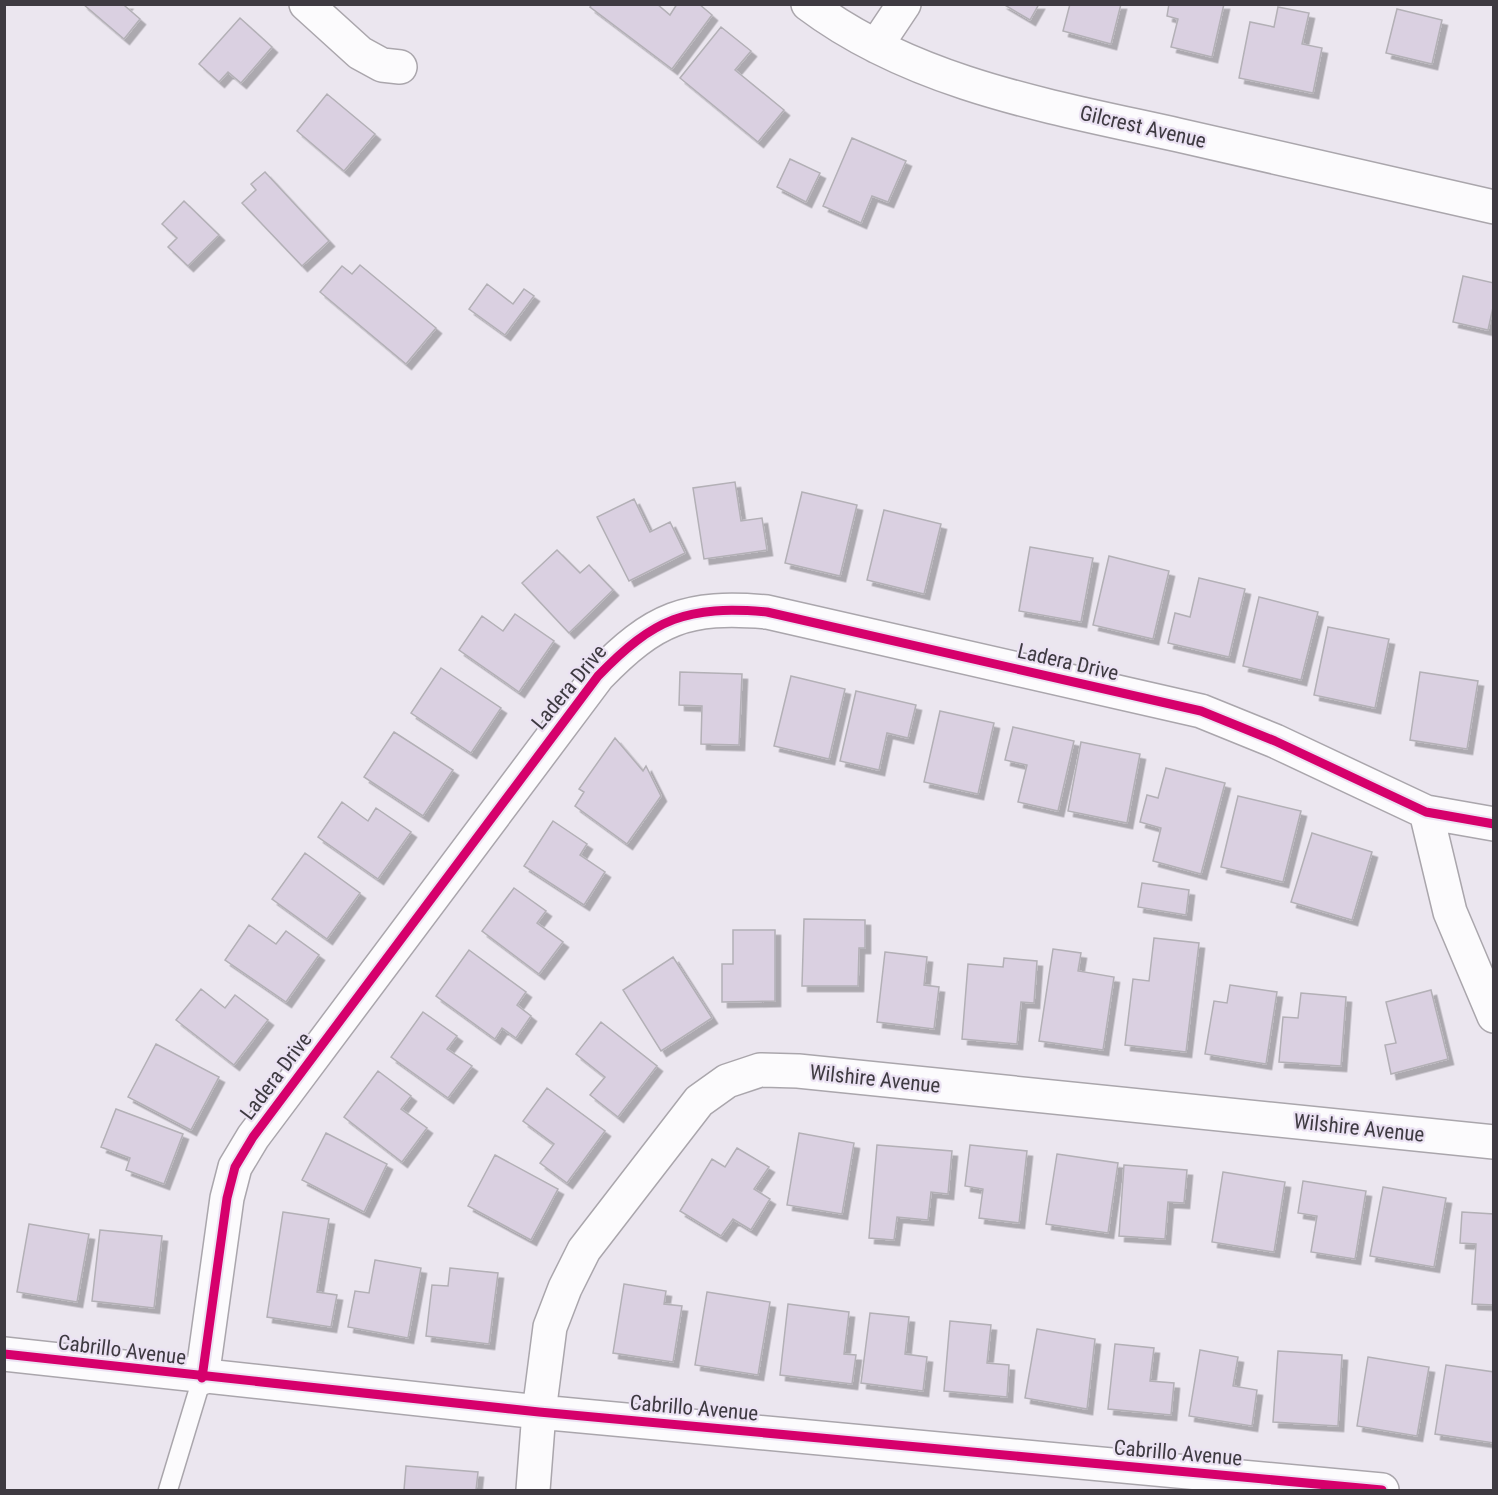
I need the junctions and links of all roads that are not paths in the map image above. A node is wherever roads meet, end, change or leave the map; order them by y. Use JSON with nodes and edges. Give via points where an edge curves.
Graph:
{"nodes":[{"id":1,"x":306,"y":4,"type":"edge"},
{"id":2,"x":808,"y":4,"type":"edge"},
{"id":3,"x":904,"y":4,"type":"edge"},
{"id":4,"x":876,"y":46,"type":"junction"},
{"id":5,"x":400,"y":67,"type":"dead end"},
{"id":6,"x":1494,"y":207,"type":"edge"},
{"id":7,"x":1426,"y":812,"type":"junction"},
{"id":8,"x":1494,"y":824,"type":"edge"},
{"id":9,"x":1494,"y":1016,"type":"edge"},
{"id":10,"x":1494,"y":1142,"type":"edge"},
{"id":11,"x":4,"y":1354,"type":"edge"},
{"id":12,"x":202,"y":1377,"type":"junction"},
{"id":13,"x":539,"y":1412,"type":"junction"},
{"id":14,"x":168,"y":1491,"type":"edge"},
{"id":15,"x":532,"y":1491,"type":"edge"},
{"id":16,"x":1382,"y":1491,"type":"edge"}],
"edges":[{"from":1,"to":5,"type":"street","via":[[360,52],[381,65]]},
{"from":2,"to":4,"type":"street","name":"Gilcrest Avenue","via":[[826,19]]},
{"from":3,"to":4,"type":"street"},
{"from":4,"to":6,"type":"street","name":"Gilcrest Avenue","via":[[931,71],[1074,112]]},
{"from":7,"to":8,"type":"street","name":"Ladera Drive"},
{"from":7,"to":9,"type":"street","via":[[1450,912]]},
{"from":7,"to":12,"type":"street","name":"Ladera Drive","via":[[1201,711],[767,612],[723,608],[668,622],[623,651],[585,693],[253,1137],[235,1167],[227,1198]]},
{"from":10,"to":13,"type":"street","name":"Wilshire Avenue","via":[[760,1070],[727,1081],[699,1101],[584,1250],[550,1327]]},
{"from":11,"to":12,"type":"street","name":"Cabrillo Avenue"},
{"from":12,"to":13,"type":"street","name":"Cabrillo Avenue"},
{"from":12,"to":14,"type":"lane"},
{"from":13,"to":15,"type":"street","name":"Wilshire Avenue"},
{"from":13,"to":16,"type":"street","name":"Cabrillo Avenue"}]}
